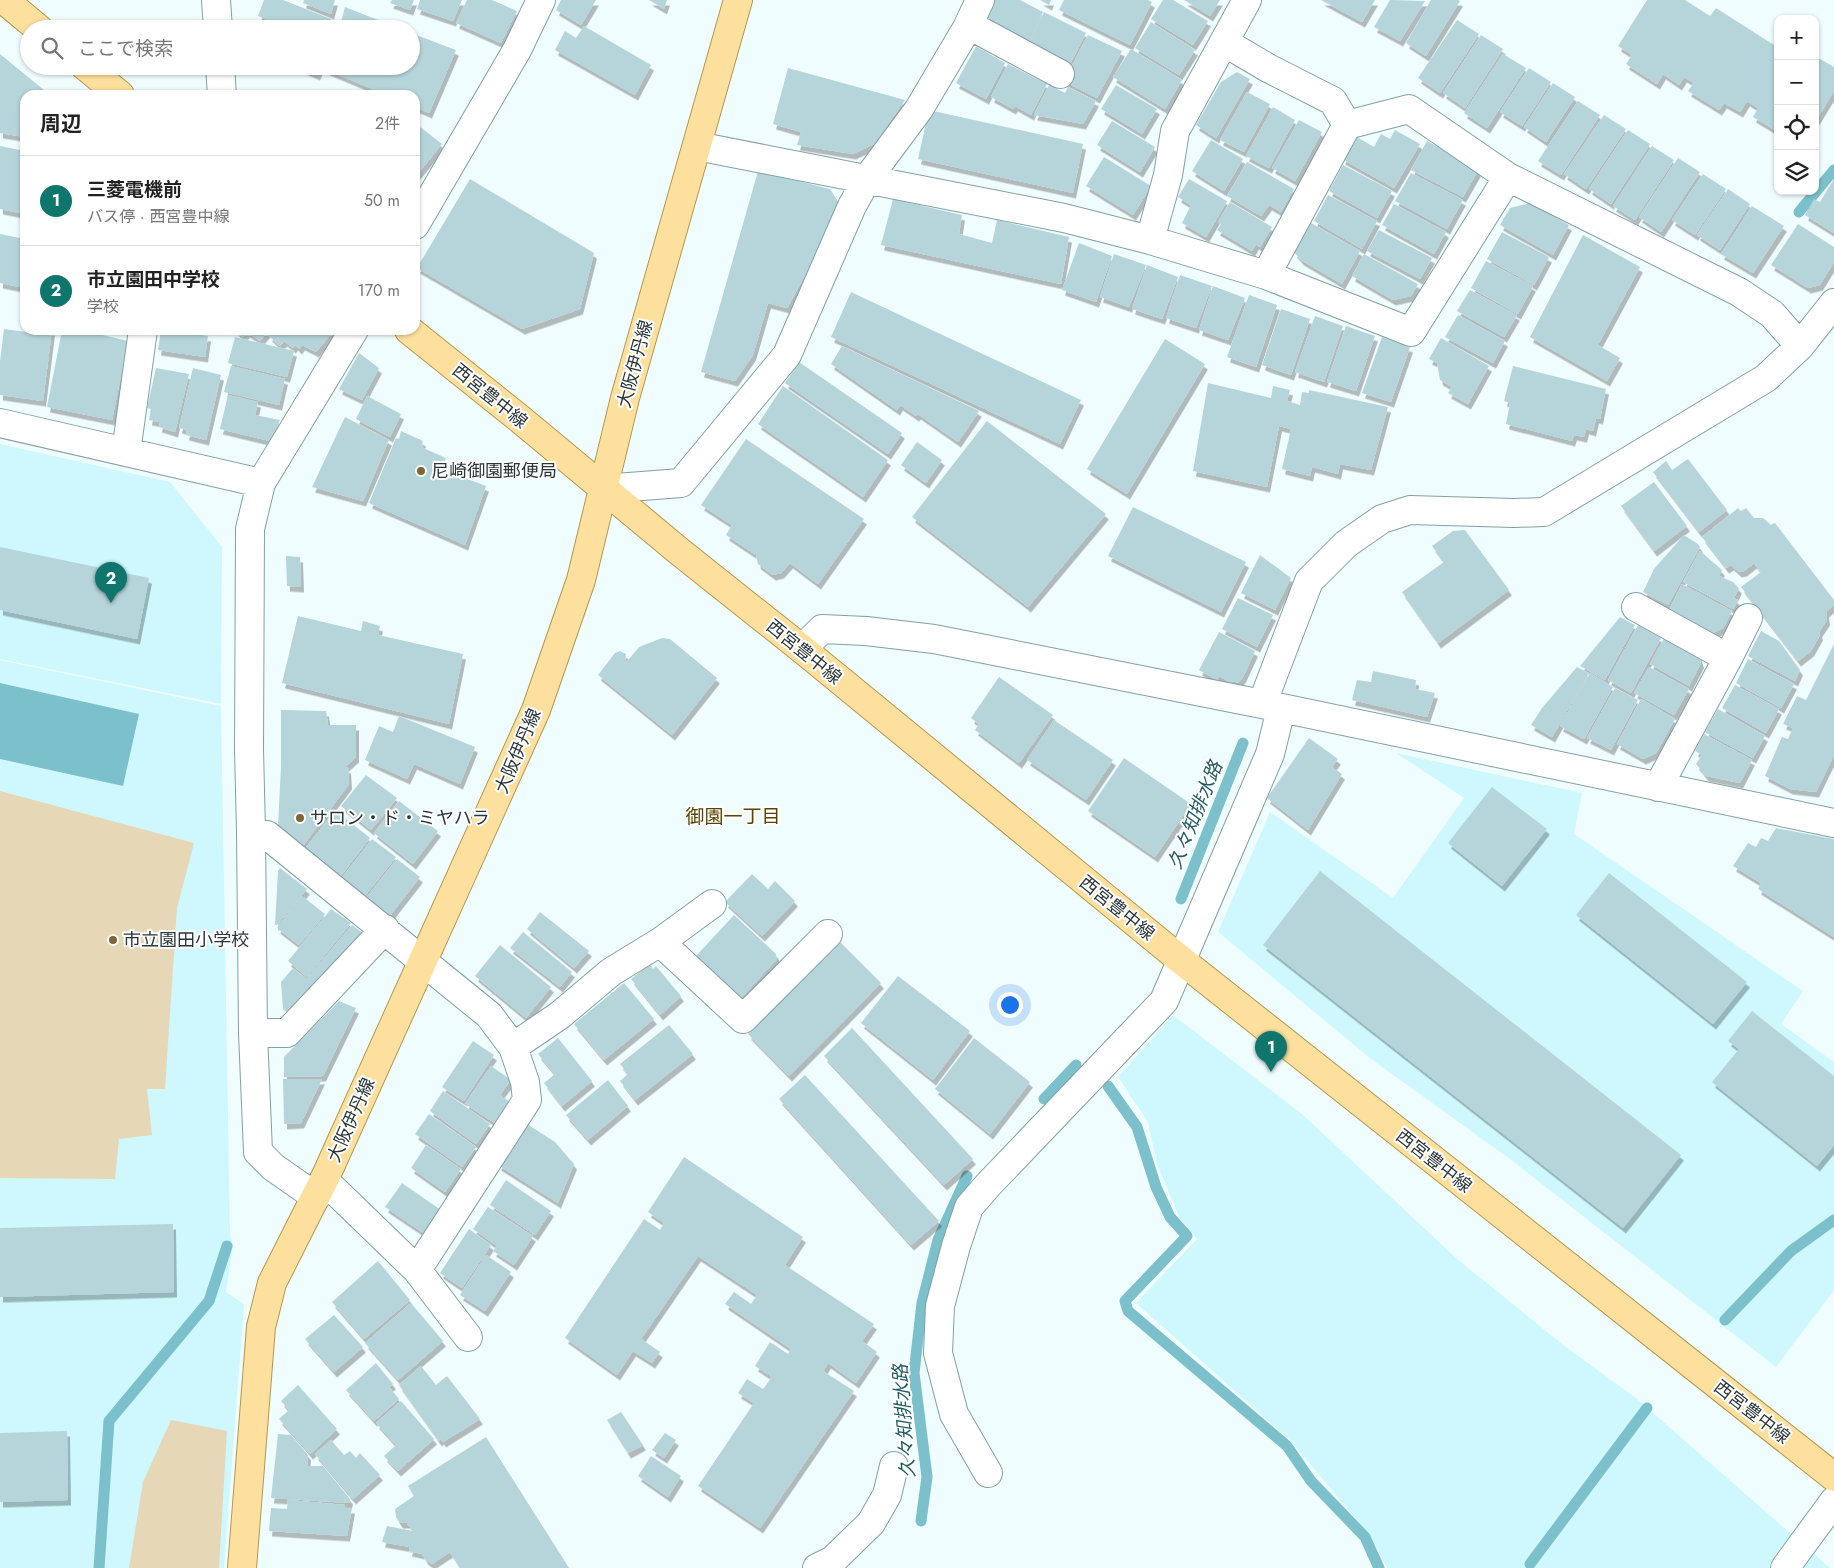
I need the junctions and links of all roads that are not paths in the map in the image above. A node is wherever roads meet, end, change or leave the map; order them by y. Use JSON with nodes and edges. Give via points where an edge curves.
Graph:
{"nodes":[{"id":1,"x":4,"y":0,"type":"edge"},
{"id":2,"x":216,"y":0,"type":"edge"},
{"id":3,"x":541,"y":0,"type":"edge"},
{"id":4,"x":738,"y":0,"type":"edge"},
{"id":5,"x":980,"y":0,"type":"edge"},
{"id":6,"x":1247,"y":0,"type":"edge"},
{"id":7,"x":28,"y":20,"type":"edge"},
{"id":8,"x":217,"y":20,"type":"edge"},
{"id":9,"x":968,"y":25,"type":"junction"},
{"id":10,"x":1224,"y":42,"type":"junction"},
{"id":11,"x":1060,"y":74,"type":"dead end"},
{"id":12,"x":96,"y":75,"type":"edge"},
{"id":13,"x":221,"y":75,"type":"edge"},
{"id":14,"x":114,"y":90,"type":"edge"},
{"id":15,"x":222,"y":90,"type":"edge"},
{"id":16,"x":1347,"y":124,"type":"junction"},
{"id":17,"x":697,"y":146,"type":"junction"},
{"id":18,"x":1508,"y":177,"type":"junction"},
{"id":19,"x":867,"y":179,"type":"junction"},
{"id":20,"x":420,"y":216,"type":"edge"},
{"id":21,"x":1150,"y":240,"type":"junction"},
{"id":22,"x":1266,"y":275,"type":"junction"},
{"id":23,"x":1834,"y":303,"type":"edge"},
{"id":24,"x":142,"y":335,"type":"edge"},
{"id":25,"x":351,"y":335,"type":"edge"},
{"id":26,"x":414,"y":335,"type":"edge"},
{"id":27,"x":1800,"y":346,"type":"junction"},
{"id":28,"x":0,"y":423,"type":"edge"},
{"id":29,"x":126,"y":452,"type":"junction"},
{"id":30,"x":261,"y":483,"type":"junction"},
{"id":31,"x":603,"y":489,"type":"junction"},
{"id":32,"x":1636,"y":607,"type":"dead end"},
{"id":33,"x":1748,"y":618,"type":"dead end"},
{"id":34,"x":802,"y":649,"type":"junction"},
{"id":35,"x":1728,"y":658,"type":"junction"},
{"id":36,"x":1271,"y":707,"type":"junction"},
{"id":37,"x":1658,"y":787,"type":"junction"},
{"id":38,"x":1834,"y":823,"type":"edge"},
{"id":39,"x":251,"y":831,"type":"junction"},
{"id":40,"x":712,"y":904,"type":"dead end"},
{"id":41,"x":384,"y":929,"type":"junction"},
{"id":42,"x":828,"y":934,"type":"dead end"},
{"id":43,"x":660,"y":942,"type":"junction"},
{"id":44,"x":1181,"y":960,"type":"junction"},
{"id":45,"x":424,"y":961,"type":"junction"},
{"id":46,"x":253,"y":1033,"type":"junction"},
{"id":47,"x":513,"y":1047,"type":"junction"},
{"id":48,"x":320,"y":1188,"type":"junction"},
{"id":49,"x":417,"y":1270,"type":"junction"},
{"id":50,"x":468,"y":1337,"type":"dead end"},
{"id":51,"x":894,"y":1466,"type":"dead end"},
{"id":52,"x":988,"y":1473,"type":"dead end"},
{"id":53,"x":1834,"y":1477,"type":"edge"},
{"id":54,"x":1834,"y":1502,"type":"edge"},
{"id":55,"x":242,"y":1568,"type":"edge"},
{"id":56,"x":816,"y":1568,"type":"edge"},
{"id":57,"x":1785,"y":1568,"type":"edge"}],
"edges":[{"from":1,"to":7,"type":"main road"},
{"from":2,"to":8,"type":"street"},
{"from":3,"to":20,"type":"street","via":[[517,50]]},
{"from":4,"to":17,"type":"main road","name":"大阪伊丹線"},
{"from":5,"to":9,"type":"street"},
{"from":6,"to":10,"type":"street"},
{"from":9,"to":11,"type":"street"},
{"from":9,"to":19,"type":"street","via":[[919,109]]},
{"from":10,"to":16,"type":"street","via":[[1333,101]]},
{"from":10,"to":21,"type":"street","via":[[1174,131],[1168,175]]},
{"from":12,"to":14,"type":"main road"},
{"from":13,"to":15,"type":"street"},
{"from":16,"to":18,"type":"street","via":[[1409,109]]},
{"from":16,"to":22,"type":"street"},
{"from":17,"to":19,"type":"street"},
{"from":17,"to":31,"type":"main road","name":"大阪伊丹線","via":[[625,398]]},
{"from":18,"to":22,"type":"street","via":[[1411,332]]},
{"from":18,"to":27,"type":"street","via":[[1741,294],[1772,314]]},
{"from":19,"to":21,"type":"street","via":[[1064,218]]},
{"from":19,"to":31,"type":"street","via":[[787,355],[681,483]]},
{"from":21,"to":22,"type":"street"},
{"from":23,"to":27,"type":"street"},
{"from":24,"to":29,"type":"street"},
{"from":25,"to":30,"type":"street"},
{"from":26,"to":31,"type":"main road","name":"西宮豊中線"},
{"from":27,"to":36,"type":"street","via":[[1766,378],[1544,512],[1410,510],[1382,519],[1346,544],[1309,581]]},
{"from":28,"to":29,"type":"street"},
{"from":29,"to":30,"type":"street"},
{"from":30,"to":39,"type":"street","via":[[250,528]]},
{"from":31,"to":34,"type":"main road","name":"西宮豊中線"},
{"from":31,"to":45,"type":"main road","name":"大阪伊丹線","via":[[581,580],[536,710]]},
{"from":32,"to":35,"type":"street"},
{"from":33,"to":35,"type":"street"},
{"from":34,"to":36,"type":"street","via":[[822,629],[915,636]]},
{"from":34,"to":44,"type":"main road","name":"西宮豊中線"},
{"from":35,"to":37,"type":"street"},
{"from":36,"to":37,"type":"street"},
{"from":36,"to":44,"type":"street","via":[[1270,754]]},
{"from":37,"to":38,"type":"street"},
{"from":39,"to":41,"type":"street","via":[[267,835]]},
{"from":39,"to":46,"type":"street"},
{"from":40,"to":43,"type":"street"},
{"from":41,"to":45,"type":"street"},
{"from":41,"to":46,"type":"street","via":[[287,1033]]},
{"from":42,"to":43,"type":"street","via":[[743,1020]]},
{"from":43,"to":47,"type":"street","via":[[611,972],[560,1015]]},
{"from":44,"to":52,"type":"street","via":[[1164,1001],[969,1207],[940,1306],[938,1353],[954,1414]]},
{"from":44,"to":53,"type":"main road","name":"西宮豊中線"},
{"from":45,"to":47,"type":"street","via":[[489,1015]]},
{"from":45,"to":48,"type":"main road","name":"大阪伊丹線"},
{"from":46,"to":48,"type":"street","via":[[258,1152],[273,1166]]},
{"from":47,"to":49,"type":"street","via":[[525,1082],[527,1100]]},
{"from":48,"to":49,"type":"street"},
{"from":48,"to":55,"type":"main road","name":"大阪伊丹線","via":[[272,1283],[261,1327]]},
{"from":49,"to":50,"type":"street"},
{"from":51,"to":56,"type":"street","via":[[888,1494],[871,1523],[833,1560]]},
{"from":54,"to":57,"type":"street"}]}
